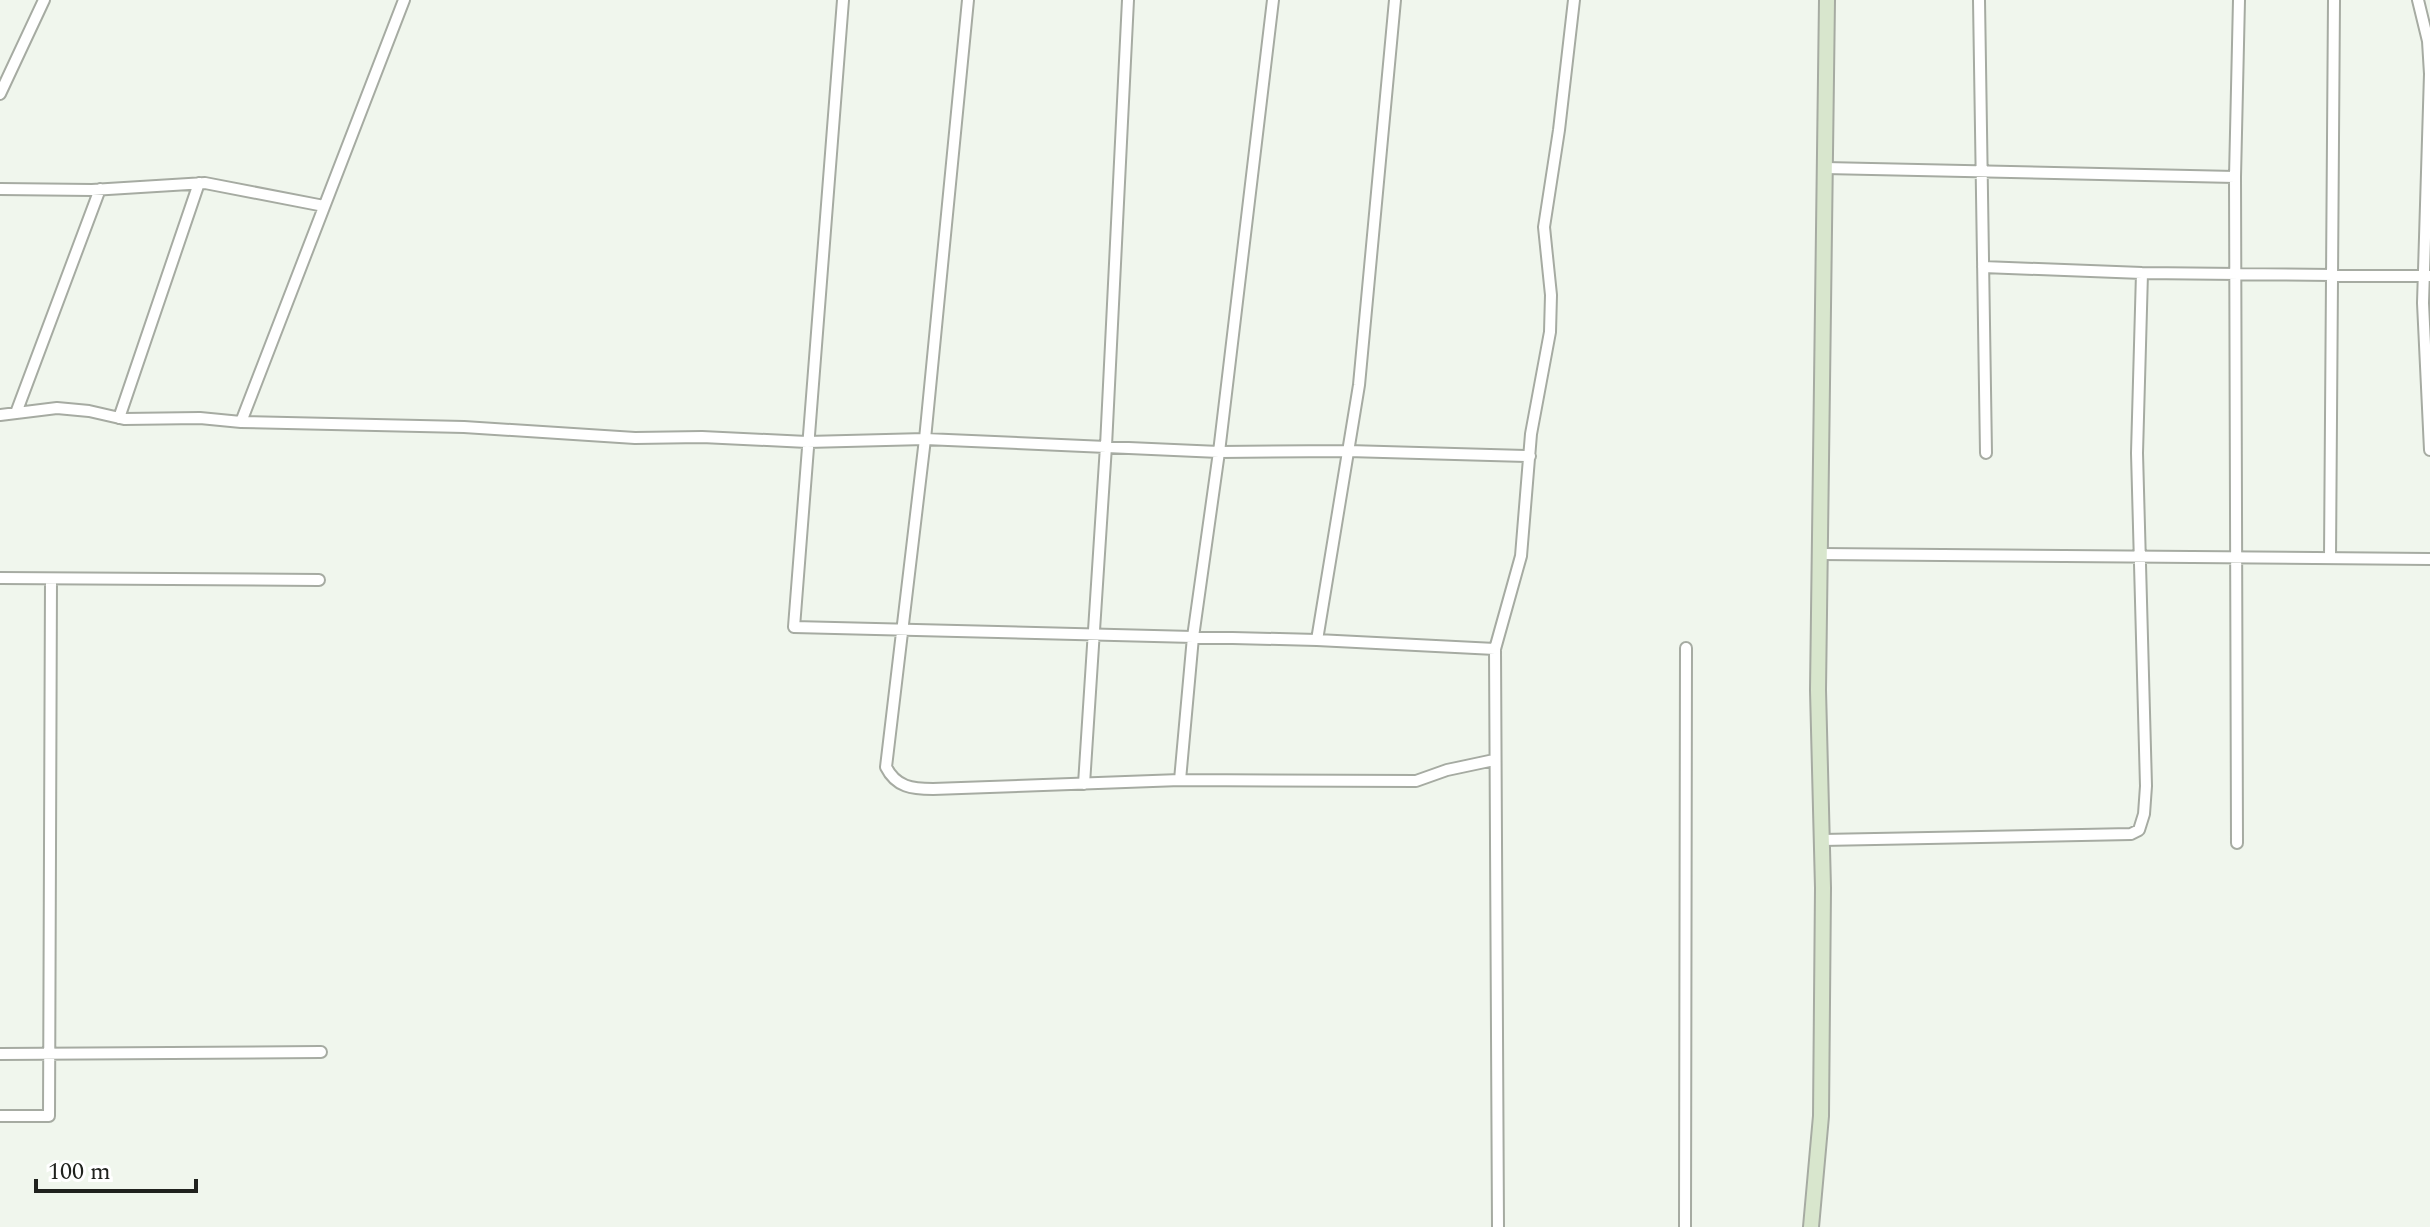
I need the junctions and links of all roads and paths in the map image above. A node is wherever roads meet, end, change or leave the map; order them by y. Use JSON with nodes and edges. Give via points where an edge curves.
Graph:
{"nodes":[{"id":1,"x":44,"y":0,"type":"edge"},
{"id":2,"x":404,"y":0,"type":"edge"},
{"id":3,"x":843,"y":0,"type":"edge"},
{"id":4,"x":968,"y":0,"type":"edge"},
{"id":5,"x":1128,"y":0,"type":"edge"},
{"id":6,"x":1273,"y":0,"type":"edge"},
{"id":7,"x":1395,"y":0,"type":"edge"},
{"id":8,"x":1574,"y":0,"type":"edge"},
{"id":9,"x":1827,"y":0,"type":"edge"},
{"id":10,"x":1979,"y":0,"type":"edge"},
{"id":11,"x":2239,"y":0,"type":"edge"},
{"id":12,"x":2334,"y":0,"type":"edge"},
{"id":13,"x":2418,"y":0,"type":"edge"},
{"id":14,"x":0,"y":94,"type":"edge"},
{"id":15,"x":1825,"y":168,"type":"junction"},
{"id":16,"x":1982,"y":172,"type":"junction"},
{"id":17,"x":2235,"y":177,"type":"junction"},
{"id":18,"x":199,"y":183,"type":"junction"},
{"id":19,"x":0,"y":189,"type":"edge"},
{"id":20,"x":100,"y":189,"type":"junction"},
{"id":21,"x":324,"y":206,"type":"junction"},
{"id":22,"x":1983,"y":267,"type":"junction"},
{"id":23,"x":2142,"y":273,"type":"junction"},
{"id":24,"x":2235,"y":274,"type":"junction"},
{"id":25,"x":2332,"y":275,"type":"junction"},
{"id":26,"x":2427,"y":276,"type":"edge"},
{"id":27,"x":16,"y":413,"type":"junction"},
{"id":28,"x":0,"y":415,"type":"edge"},
{"id":29,"x":119,"y":418,"type":"junction"},
{"id":30,"x":241,"y":422,"type":"junction"},
{"id":31,"x":925,"y":439,"type":"junction"},
{"id":32,"x":807,"y":442,"type":"junction"},
{"id":33,"x":1106,"y":446,"type":"junction"},
{"id":34,"x":2430,"y":450,"type":"edge"},
{"id":35,"x":1348,"y":451,"type":"junction"},
{"id":36,"x":1219,"y":452,"type":"junction"},
{"id":37,"x":1986,"y":453,"type":"dead end"},
{"id":38,"x":1530,"y":456,"type":"junction"},
{"id":39,"x":1820,"y":554,"type":"junction"},
{"id":40,"x":2139,"y":556,"type":"junction"},
{"id":41,"x":2236,"y":557,"type":"junction"},
{"id":42,"x":2330,"y":558,"type":"junction"},
{"id":43,"x":2430,"y":559,"type":"edge"},
{"id":44,"x":0,"y":578,"type":"edge"},
{"id":45,"x":51,"y":579,"type":"junction"},
{"id":46,"x":319,"y":580,"type":"dead end"},
{"id":47,"x":902,"y":630,"type":"junction"},
{"id":48,"x":1094,"y":634,"type":"junction"},
{"id":49,"x":1193,"y":637,"type":"junction"},
{"id":50,"x":1317,"y":640,"type":"junction"},
{"id":51,"x":1686,"y":648,"type":"dead end"},
{"id":52,"x":1495,"y":649,"type":"junction"},
{"id":53,"x":1494,"y":760,"type":"junction"},
{"id":54,"x":1180,"y":780,"type":"junction"},
{"id":55,"x":1084,"y":784,"type":"junction"},
{"id":56,"x":1822,"y":840,"type":"junction"},
{"id":57,"x":2237,"y":843,"type":"dead end"},
{"id":58,"x":321,"y":1052,"type":"dead end"},
{"id":59,"x":0,"y":1054,"type":"edge"},
{"id":60,"x":49,"y":1054,"type":"junction"},
{"id":61,"x":0,"y":1116,"type":"edge"},
{"id":62,"x":1498,"y":1227,"type":"edge"},
{"id":63,"x":1685,"y":1227,"type":"edge"},
{"id":64,"x":1811,"y":1227,"type":"edge"}],
"edges":[{"from":1,"to":14,"type":"street"},
{"from":2,"to":21,"type":"street"},
{"from":3,"to":32,"type":"street"},
{"from":4,"to":31,"type":"street"},
{"from":5,"to":33,"type":"street"},
{"from":6,"to":36,"type":"street"},
{"from":7,"to":35,"type":"street","via":[[1359,385]]},
{"from":8,"to":38,"type":"street","via":[[1544,227],[1550,332]]},
{"from":9,"to":15,"type":"street"},
{"from":10,"to":16,"type":"street"},
{"from":11,"to":17,"type":"street"},
{"from":12,"to":25,"type":"street"},
{"from":13,"to":26,"type":"street","via":[[2430,74]]},
{"from":15,"to":16,"type":"street"},
{"from":15,"to":39,"type":"street"},
{"from":16,"to":17,"type":"street"},
{"from":16,"to":22,"type":"street"},
{"from":17,"to":24,"type":"street"},
{"from":18,"to":20,"type":"street"},
{"from":18,"to":21,"type":"street"},
{"from":18,"to":29,"type":"street"},
{"from":19,"to":20,"type":"street"},
{"from":20,"to":27,"type":"street"},
{"from":21,"to":30,"type":"street"},
{"from":22,"to":23,"type":"street"},
{"from":22,"to":37,"type":"street"},
{"from":23,"to":24,"type":"street"},
{"from":23,"to":40,"type":"street"},
{"from":24,"to":25,"type":"street"},
{"from":24,"to":41,"type":"street"},
{"from":25,"to":26,"type":"street"},
{"from":25,"to":42,"type":"street"},
{"from":26,"to":34,"type":"street"},
{"from":27,"to":28,"type":"street"},
{"from":27,"to":29,"type":"street","via":[[57,408]]},
{"from":29,"to":30,"type":"street"},
{"from":30,"to":32,"type":"street"},
{"from":31,"to":32,"type":"street"},
{"from":31,"to":33,"type":"street"},
{"from":31,"to":47,"type":"street"},
{"from":32,"to":47,"type":"street","via":[[794,627]]},
{"from":33,"to":36,"type":"street"},
{"from":33,"to":48,"type":"street"},
{"from":35,"to":36,"type":"street"},
{"from":35,"to":38,"type":"street"},
{"from":35,"to":50,"type":"street"},
{"from":36,"to":49,"type":"street"},
{"from":38,"to":52,"type":"street","via":[[1521,556]]},
{"from":39,"to":40,"type":"street"},
{"from":39,"to":56,"type":"street"},
{"from":40,"to":41,"type":"street"},
{"from":40,"to":56,"type":"street","via":[[2146,786],[2139,830]]},
{"from":41,"to":42,"type":"street"},
{"from":41,"to":57,"type":"street"},
{"from":42,"to":43,"type":"street"},
{"from":44,"to":45,"type":"street"},
{"from":45,"to":46,"type":"street"},
{"from":45,"to":60,"type":"street"},
{"from":47,"to":48,"type":"street"},
{"from":47,"to":55,"type":"street","via":[[886,767],[892,779],[912,789]]},
{"from":48,"to":49,"type":"street"},
{"from":48,"to":55,"type":"street"},
{"from":49,"to":50,"type":"street"},
{"from":49,"to":54,"type":"street"},
{"from":50,"to":52,"type":"street"},
{"from":51,"to":63,"type":"street"},
{"from":52,"to":53,"type":"street"},
{"from":53,"to":54,"type":"street","via":[[1416,781]]},
{"from":53,"to":62,"type":"street"},
{"from":54,"to":55,"type":"street"},
{"from":56,"to":64,"type":"street","via":[[1821,1116]]},
{"from":58,"to":60,"type":"street"},
{"from":59,"to":60,"type":"street"},
{"from":60,"to":61,"type":"street","via":[[49,1116]]}]}
